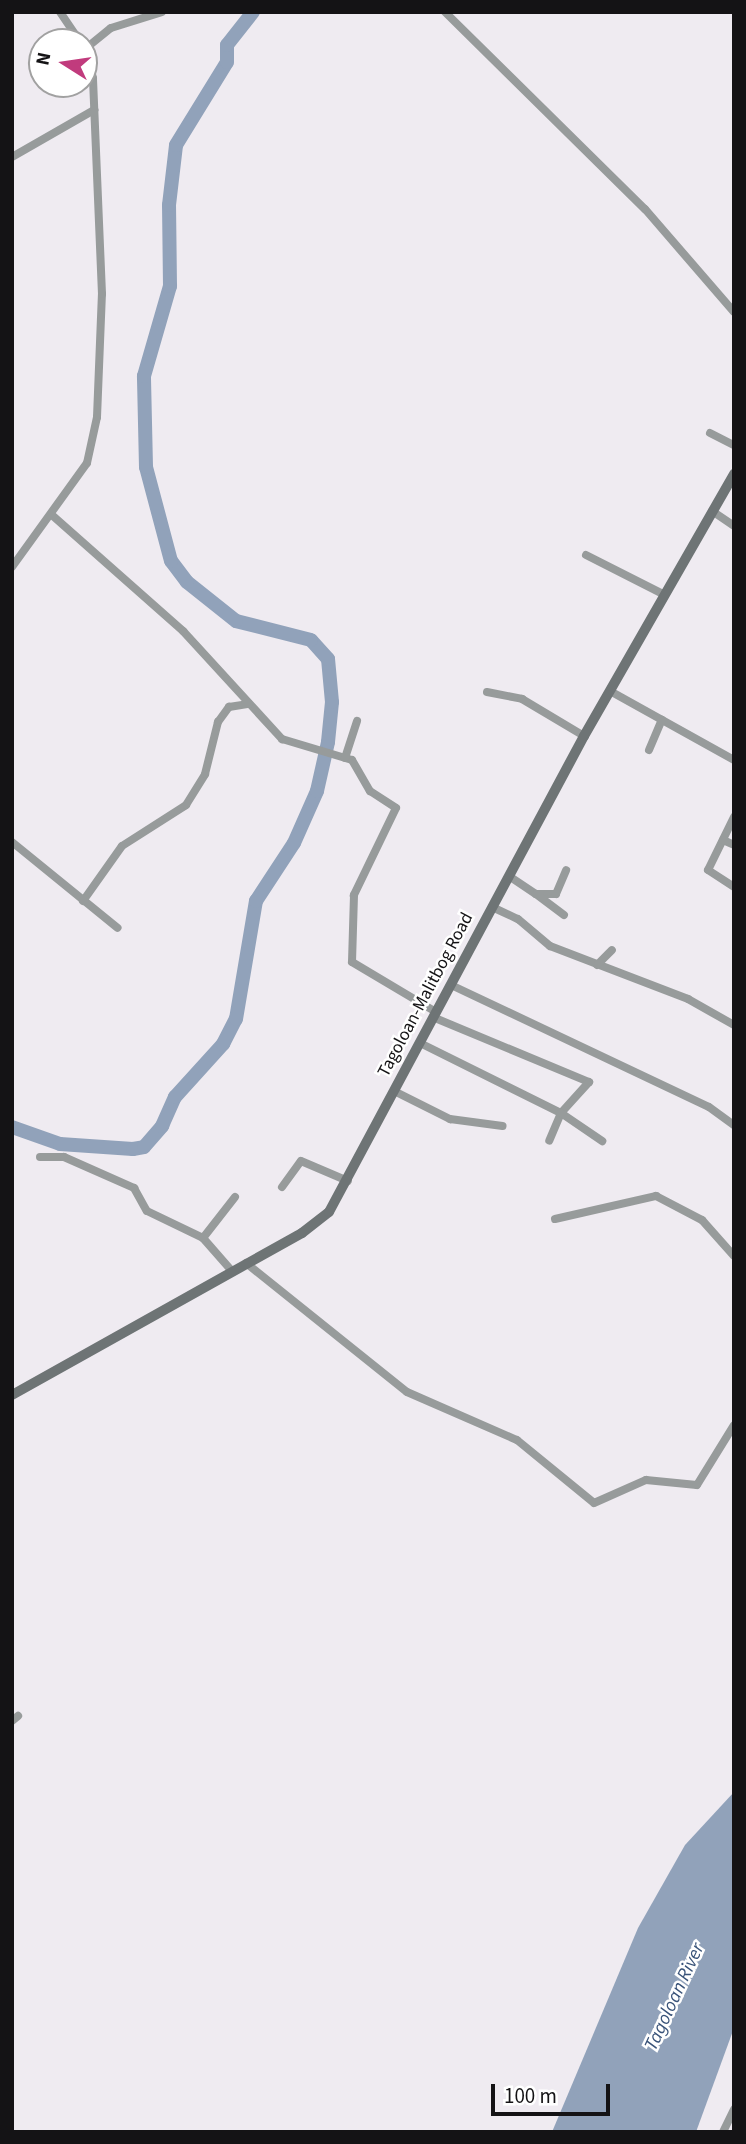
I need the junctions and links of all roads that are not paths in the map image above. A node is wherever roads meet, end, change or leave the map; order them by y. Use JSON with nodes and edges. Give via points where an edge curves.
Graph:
{"nodes":[{"id":1,"x":60,"y":12,"type":"edge"},
{"id":2,"x":162,"y":12,"type":"edge"},
{"id":3,"x":445,"y":12,"type":"edge"},
{"id":4,"x":71,"y":28,"type":"edge"},
{"id":5,"x":98,"y":38,"type":"edge"},
{"id":6,"x":93,"y":98,"type":"edge"},
{"id":7,"x":94,"y":110,"type":"junction"},
{"id":8,"x":12,"y":157,"type":"edge"},
{"id":9,"x":734,"y":312,"type":"edge"},
{"id":10,"x":710,"y":433,"type":"dead end"},
{"id":11,"x":734,"y":445,"type":"edge"},
{"id":12,"x":734,"y":474,"type":"edge"},
{"id":13,"x":712,"y":511,"type":"junction"},
{"id":14,"x":52,"y":516,"type":"junction"},
{"id":15,"x":734,"y":526,"type":"edge"},
{"id":16,"x":586,"y":555,"type":"dead end"},
{"id":17,"x":12,"y":567,"type":"edge"},
{"id":18,"x":663,"y":594,"type":"junction"},
{"id":19,"x":610,"y":691,"type":"junction"},
{"id":20,"x":487,"y":692,"type":"dead end"},
{"id":21,"x":249,"y":704,"type":"junction"},
{"id":22,"x":662,"y":720,"type":"junction"},
{"id":23,"x":357,"y":721,"type":"dead end"},
{"id":24,"x":584,"y":736,"type":"junction"},
{"id":25,"x":649,"y":750,"type":"dead end"},
{"id":26,"x":345,"y":758,"type":"junction"},
{"id":27,"x":734,"y":760,"type":"edge"},
{"id":28,"x":734,"y":817,"type":"edge"},
{"id":29,"x":723,"y":840,"type":"junction"},
{"id":30,"x":12,"y":842,"type":"edge"},
{"id":31,"x":734,"y":845,"type":"edge"},
{"id":32,"x":566,"y":870,"type":"dead end"},
{"id":33,"x":509,"y":876,"type":"junction"},
{"id":34,"x":734,"y":887,"type":"edge"},
{"id":35,"x":536,"y":894,"type":"junction"},
{"id":36,"x":83,"y":901,"type":"junction"},
{"id":37,"x":492,"y":907,"type":"junction"},
{"id":38,"x":565,"y":915,"type":"dead end"},
{"id":39,"x":118,"y":928,"type":"dead end"},
{"id":40,"x":612,"y":950,"type":"dead end"},
{"id":41,"x":597,"y":965,"type":"junction"},
{"id":42,"x":451,"y":985,"type":"junction"},
{"id":43,"x":436,"y":1015,"type":"junction"},
{"id":44,"x":734,"y":1025,"type":"edge"},
{"id":45,"x":420,"y":1043,"type":"junction"},
{"id":46,"x":394,"y":1091,"type":"junction"},
{"id":47,"x":561,"y":1113,"type":"junction"},
{"id":48,"x":734,"y":1125,"type":"edge"},
{"id":49,"x":503,"y":1126,"type":"dead end"},
{"id":50,"x":549,"y":1141,"type":"dead end"},
{"id":51,"x":602,"y":1141,"type":"dead end"},
{"id":52,"x":40,"y":1157,"type":"dead end"},
{"id":53,"x":348,"y":1181,"type":"junction"},
{"id":54,"x":282,"y":1187,"type":"dead end"},
{"id":55,"x":235,"y":1197,"type":"dead end"},
{"id":56,"x":555,"y":1219,"type":"dead end"},
{"id":57,"x":203,"y":1238,"type":"junction"},
{"id":58,"x":734,"y":1256,"type":"edge"},
{"id":59,"x":246,"y":1263,"type":"junction"},
{"id":60,"x":231,"y":1270,"type":"junction"},
{"id":61,"x":12,"y":1395,"type":"edge"},
{"id":62,"x":734,"y":1425,"type":"edge"},
{"id":63,"x":734,"y":2109,"type":"edge"},
{"id":64,"x":723,"y":2132,"type":"edge"}],
"edges":[{"from":1,"to":4,"type":"street"},
{"from":2,"to":5,"type":"street","via":[[111,28]]},
{"from":3,"to":9,"type":"street","via":[[645,209]]},
{"from":6,"to":7,"type":"street"},
{"from":7,"to":8,"type":"street"},
{"from":7,"to":14,"type":"street","via":[[103,294],[97,417],[87,463]]},
{"from":10,"to":11,"type":"street"},
{"from":12,"to":13,"type":"main road","name":"Tagoloan-Malitbog Road"},
{"from":13,"to":15,"type":"street"},
{"from":13,"to":18,"type":"main road","name":"Tagoloan-Malitbog Road"},
{"from":14,"to":17,"type":"street"},
{"from":14,"to":21,"type":"street","via":[[183,631]]},
{"from":16,"to":18,"type":"street"},
{"from":18,"to":19,"type":"main road","name":"Tagoloan-Malitbog Road"},
{"from":19,"to":22,"type":"street"},
{"from":19,"to":24,"type":"main road","name":"Tagoloan-Malitbog Road"},
{"from":20,"to":24,"type":"street","via":[[522,699]]},
{"from":21,"to":26,"type":"street","via":[[287,743]]},
{"from":21,"to":36,"type":"street","via":[[223,713],[205,774],[186,805],[122,846]]},
{"from":22,"to":25,"type":"street"},
{"from":22,"to":27,"type":"street"},
{"from":23,"to":26,"type":"street"},
{"from":24,"to":33,"type":"main road","name":"Tagoloan-Malitbog Road"},
{"from":26,"to":43,"type":"street","via":[[355,763],[370,791],[396,808],[354,895],[352,962]]},
{"from":28,"to":29,"type":"street"},
{"from":29,"to":31,"type":"street"},
{"from":29,"to":34,"type":"street","via":[[708,873]]},
{"from":30,"to":36,"type":"street"},
{"from":32,"to":35,"type":"street","via":[[556,894]]},
{"from":33,"to":35,"type":"street"},
{"from":33,"to":37,"type":"main road","name":"Tagoloan-Malitbog Road"},
{"from":35,"to":38,"type":"street"},
{"from":36,"to":39,"type":"street"},
{"from":37,"to":41,"type":"street","via":[[518,919],[533,936]]},
{"from":37,"to":42,"type":"main road","name":"Tagoloan-Malitbog Road"},
{"from":40,"to":41,"type":"street"},
{"from":41,"to":44,"type":"street","via":[[688,999]]},
{"from":42,"to":43,"type":"main road","name":"Tagoloan-Malitbog Road"},
{"from":42,"to":48,"type":"street","via":[[709,1107]]},
{"from":43,"to":45,"type":"main road","name":"Tagoloan-Malitbog Road"},
{"from":43,"to":47,"type":"street","via":[[589,1082]]},
{"from":45,"to":46,"type":"main road","name":"Tagoloan-Malitbog Road"},
{"from":45,"to":47,"type":"street"},
{"from":46,"to":49,"type":"street","via":[[450,1119]]},
{"from":46,"to":53,"type":"main road","name":"Tagoloan-Malitbog Road"},
{"from":47,"to":50,"type":"street"},
{"from":47,"to":51,"type":"street"},
{"from":52,"to":57,"type":"street","via":[[64,1157],[115,1178],[136,1190],[146,1211]]},
{"from":53,"to":54,"type":"street","via":[[301,1161]]},
{"from":53,"to":59,"type":"main road","name":"Tagoloan-Malitbog Road","via":[[316,1224]]},
{"from":55,"to":57,"type":"street"},
{"from":56,"to":58,"type":"street","via":[[656,1196],[702,1220]]},
{"from":57,"to":60,"type":"street"},
{"from":59,"to":60,"type":"main road","name":"Tagoloan-Malitbog Road"},
{"from":59,"to":62,"type":"street","via":[[407,1392],[517,1440],[594,1503],[646,1480],[697,1485]]},
{"from":60,"to":61,"type":"main road","name":"Tagoloan-Malitbog Road"},
{"from":63,"to":64,"type":"street"}]}
